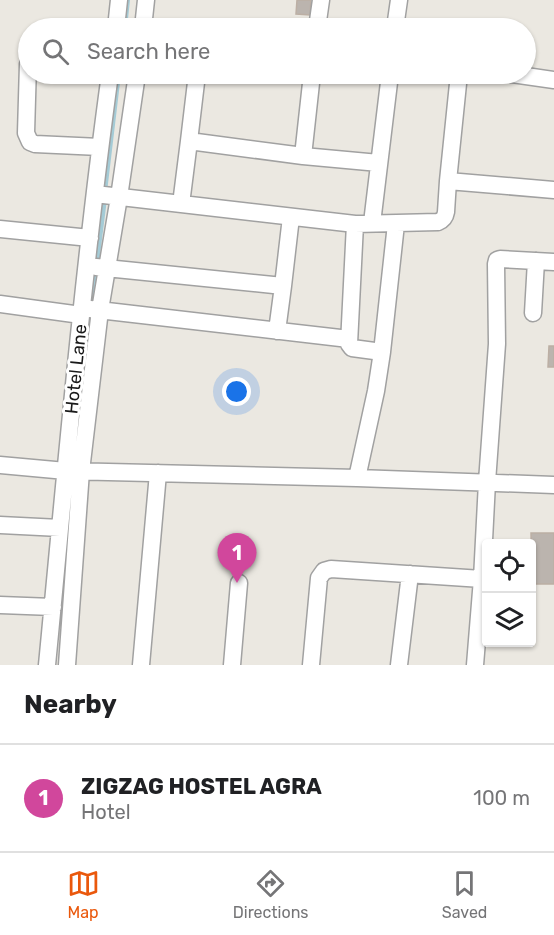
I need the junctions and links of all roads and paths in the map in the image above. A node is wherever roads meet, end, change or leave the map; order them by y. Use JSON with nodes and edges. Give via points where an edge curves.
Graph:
{"nodes":[{"id":1,"x":119,"y":0,"type":"edge"},
{"id":2,"x":146,"y":0,"type":"edge"},
{"id":3,"x":321,"y":0,"type":"edge"},
{"id":4,"x":399,"y":0,"type":"edge"},
{"id":5,"x":117,"y":18,"type":"edge"},
{"id":6,"x":144,"y":18,"type":"edge"},
{"id":7,"x":318,"y":18,"type":"edge"},
{"id":8,"x":396,"y":18,"type":"edge"},
{"id":9,"x":536,"y":77,"type":"edge"},
{"id":10,"x":554,"y":80,"type":"edge"},
{"id":11,"x":27,"y":84,"type":"edge"},
{"id":12,"x":109,"y":84,"type":"edge"},
{"id":13,"x":135,"y":84,"type":"edge"},
{"id":14,"x":196,"y":84,"type":"edge"},
{"id":15,"x":311,"y":84,"type":"edge"},
{"id":16,"x":389,"y":84,"type":"edge"},
{"id":17,"x":458,"y":84,"type":"edge"},
{"id":18,"x":189,"y":141,"type":"junction"},
{"id":19,"x":100,"y":147,"type":"junction"},
{"id":20,"x":303,"y":156,"type":"junction"},
{"id":21,"x":380,"y":164,"type":"junction"},
{"id":22,"x":448,"y":181,"type":"junction"},
{"id":23,"x":554,"y":190,"type":"edge"},
{"id":24,"x":95,"y":194,"type":"junction"},
{"id":25,"x":117,"y":197,"type":"junction"},
{"id":26,"x":181,"y":204,"type":"junction"},
{"id":27,"x":291,"y":217,"type":"junction"},
{"id":28,"x":364,"y":224,"type":"junction"},
{"id":29,"x":396,"y":224,"type":"junction"},
{"id":30,"x":0,"y":229,"type":"edge"},
{"id":31,"x":90,"y":238,"type":"junction"},
{"id":32,"x":536,"y":261,"type":"junction"},
{"id":33,"x":554,"y":262,"type":"edge"},
{"id":34,"x":87,"y":266,"type":"junction"},
{"id":35,"x":107,"y":268,"type":"junction"},
{"id":36,"x":282,"y":286,"type":"junction"},
{"id":37,"x":0,"y":304,"type":"edge"},
{"id":38,"x":100,"y":310,"type":"junction"},
{"id":39,"x":82,"y":312,"type":"junction"},
{"id":40,"x":532,"y":313,"type":"dead end"},
{"id":41,"x":277,"y":331,"type":"junction"},
{"id":42,"x":349,"y":339,"type":"junction"},
{"id":43,"x":382,"y":352,"type":"junction"},
{"id":44,"x":0,"y":465,"type":"edge"},
{"id":45,"x":75,"y":471,"type":"junction"},
{"id":46,"x":158,"y":473,"type":"junction"},
{"id":47,"x":357,"y":478,"type":"junction"},
{"id":48,"x":487,"y":482,"type":"junction"},
{"id":49,"x":554,"y":485,"type":"edge"},
{"id":50,"x":0,"y":525,"type":"edge"},
{"id":51,"x":60,"y":528,"type":"junction"},
{"id":52,"x":484,"y":539,"type":"edge"},
{"id":53,"x":410,"y":574,"type":"junction"},
{"id":54,"x":482,"y":579,"type":"joint"},
{"id":55,"x":239,"y":583,"type":"dead end"},
{"id":56,"x":0,"y":605,"type":"edge"},
{"id":57,"x":53,"y":607,"type":"junction"},
{"id":58,"x":51,"y":665,"type":"edge"},
{"id":59,"x":67,"y":665,"type":"edge"},
{"id":60,"x":141,"y":665,"type":"edge"},
{"id":61,"x":232,"y":665,"type":"edge"},
{"id":62,"x":311,"y":665,"type":"edge"},
{"id":63,"x":399,"y":665,"type":"edge"},
{"id":64,"x":475,"y":665,"type":"edge"}],
"edges":[{"from":1,"to":5,"type":"street"},
{"from":2,"to":6,"type":"street"},
{"from":3,"to":7,"type":"street"},
{"from":4,"to":8,"type":"street"},
{"from":9,"to":10,"type":"street"},
{"from":11,"to":19,"type":"street","via":[[26,133],[30,142]]},
{"from":12,"to":19,"type":"street","name":"Hotel Lane"},
{"from":13,"to":25,"type":"street"},
{"from":14,"to":18,"type":"street"},
{"from":15,"to":20,"type":"street"},
{"from":16,"to":21,"type":"street"},
{"from":17,"to":22,"type":"street"},
{"from":18,"to":20,"type":"street"},
{"from":18,"to":26,"type":"street"},
{"from":19,"to":24,"type":"street","name":"Hotel Lane"},
{"from":20,"to":21,"type":"street"},
{"from":21,"to":28,"type":"street"},
{"from":22,"to":23,"type":"street"},
{"from":22,"to":29,"type":"street","via":[[442,220]]},
{"from":24,"to":25,"type":"street"},
{"from":24,"to":31,"type":"street","name":"Hotel Lane"},
{"from":25,"to":26,"type":"street"},
{"from":25,"to":35,"type":"street"},
{"from":26,"to":27,"type":"street"},
{"from":27,"to":28,"type":"street"},
{"from":27,"to":36,"type":"street"},
{"from":28,"to":29,"type":"street"},
{"from":28,"to":42,"type":"street"},
{"from":29,"to":43,"type":"street"},
{"from":30,"to":31,"type":"street"},
{"from":31,"to":34,"type":"street","name":"Hotel Lane"},
{"from":32,"to":33,"type":"street"},
{"from":32,"to":40,"type":"street"},
{"from":32,"to":48,"type":"street","via":[[500,259],[496,264],[498,344]]},
{"from":34,"to":35,"type":"street"},
{"from":34,"to":39,"type":"street","name":"Hotel Lane"},
{"from":35,"to":36,"type":"street"},
{"from":35,"to":38,"type":"street"},
{"from":36,"to":41,"type":"street"},
{"from":37,"to":39,"type":"street"},
{"from":38,"to":39,"type":"street"},
{"from":38,"to":41,"type":"street"},
{"from":38,"to":45,"type":"street"},
{"from":39,"to":45,"type":"street","name":"Hotel Lane"},
{"from":41,"to":42,"type":"street"},
{"from":42,"to":43,"type":"street","via":[[352,348]]},
{"from":43,"to":47,"type":"street"},
{"from":44,"to":45,"type":"street"},
{"from":45,"to":46,"type":"street"},
{"from":45,"to":51,"type":"street","name":"Hotel Lane"},
{"from":45,"to":59,"type":"street"},
{"from":46,"to":47,"type":"street"},
{"from":46,"to":60,"type":"street"},
{"from":47,"to":48,"type":"street"},
{"from":48,"to":49,"type":"street"},
{"from":48,"to":52,"type":"street"},
{"from":50,"to":51,"type":"street"},
{"from":51,"to":57,"type":"street","name":"Hotel Lane"},
{"from":53,"to":54,"type":"street"},
{"from":53,"to":62,"type":"street","via":[[324,571],[319,578]]},
{"from":53,"to":63,"type":"street"},
{"from":54,"to":64,"type":"street"},
{"from":55,"to":61,"type":"street"},
{"from":56,"to":57,"type":"street"},
{"from":57,"to":58,"type":"street","name":"Hotel Lane"}]}
